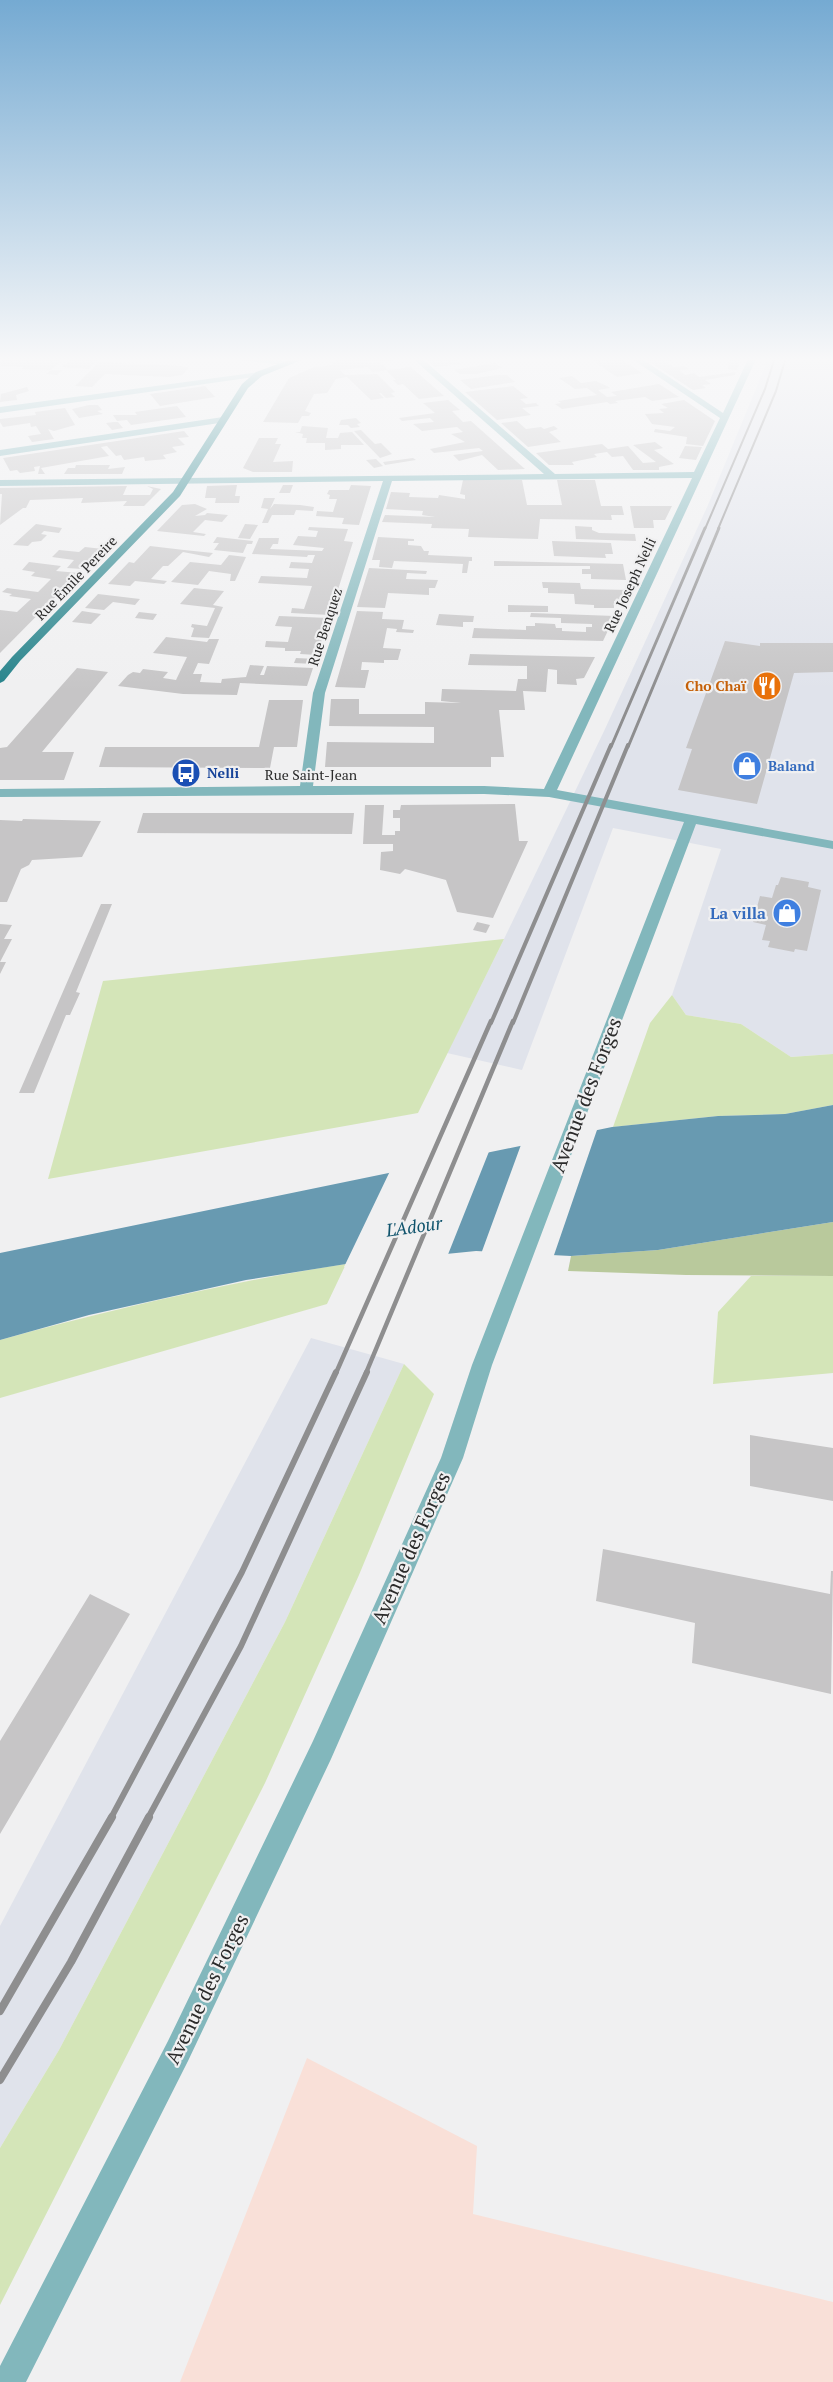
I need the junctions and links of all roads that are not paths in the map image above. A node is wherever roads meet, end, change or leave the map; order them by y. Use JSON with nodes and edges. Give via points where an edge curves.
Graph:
{"nodes":[{"id":1,"x":193,"y":468,"type":"edge"},
{"id":2,"x":543,"y":468,"type":"edge"},
{"id":3,"x":701,"y":468,"type":"edge"},
{"id":4,"x":698,"y":475,"type":"junction"},
{"id":5,"x":552,"y":476,"type":"junction"},
{"id":6,"x":389,"y":477,"type":"junction"},
{"id":7,"x":185,"y":481,"type":"junction"},
{"id":8,"x":0,"y":483,"type":"edge"},
{"id":9,"x":0,"y":680,"type":"edge"},
{"id":10,"x":306,"y":790,"type":"junction"},
{"id":11,"x":0,"y":793,"type":"edge"},
{"id":12,"x":549,"y":793,"type":"junction"},
{"id":13,"x":692,"y":818,"type":"junction"},
{"id":14,"x":833,"y":844,"type":"edge"},
{"id":15,"x":9,"y":2382,"type":"edge"}],
"edges":[{"from":1,"to":7,"type":"main road","name":"Rue Émile Pereire"},
{"from":2,"to":5,"type":"street"},
{"from":3,"to":4,"type":"street","name":"Rue Joseph Nelli"},
{"from":4,"to":5,"type":"street"},
{"from":4,"to":12,"type":"street","name":"Rue Joseph Nelli"},
{"from":5,"to":6,"type":"street"},
{"from":6,"to":7,"type":"street"},
{"from":6,"to":10,"type":"street","name":"Rue Benquez","via":[[319,693]]},
{"from":7,"to":8,"type":"street"},
{"from":7,"to":9,"type":"main road","name":"Rue Émile Pereire"},
{"from":10,"to":11,"type":"street","name":"Rue Saint-Jean"},
{"from":10,"to":12,"type":"street","name":"Rue Saint-Jean"},
{"from":12,"to":13,"type":"street","name":"Rue Saint-Jean"},
{"from":13,"to":14,"type":"street"},
{"from":13,"to":15,"type":"street","name":"Avenue des Forges","via":[[482,1365],[452,1458],[322,1750],[178,2051]]}]}
